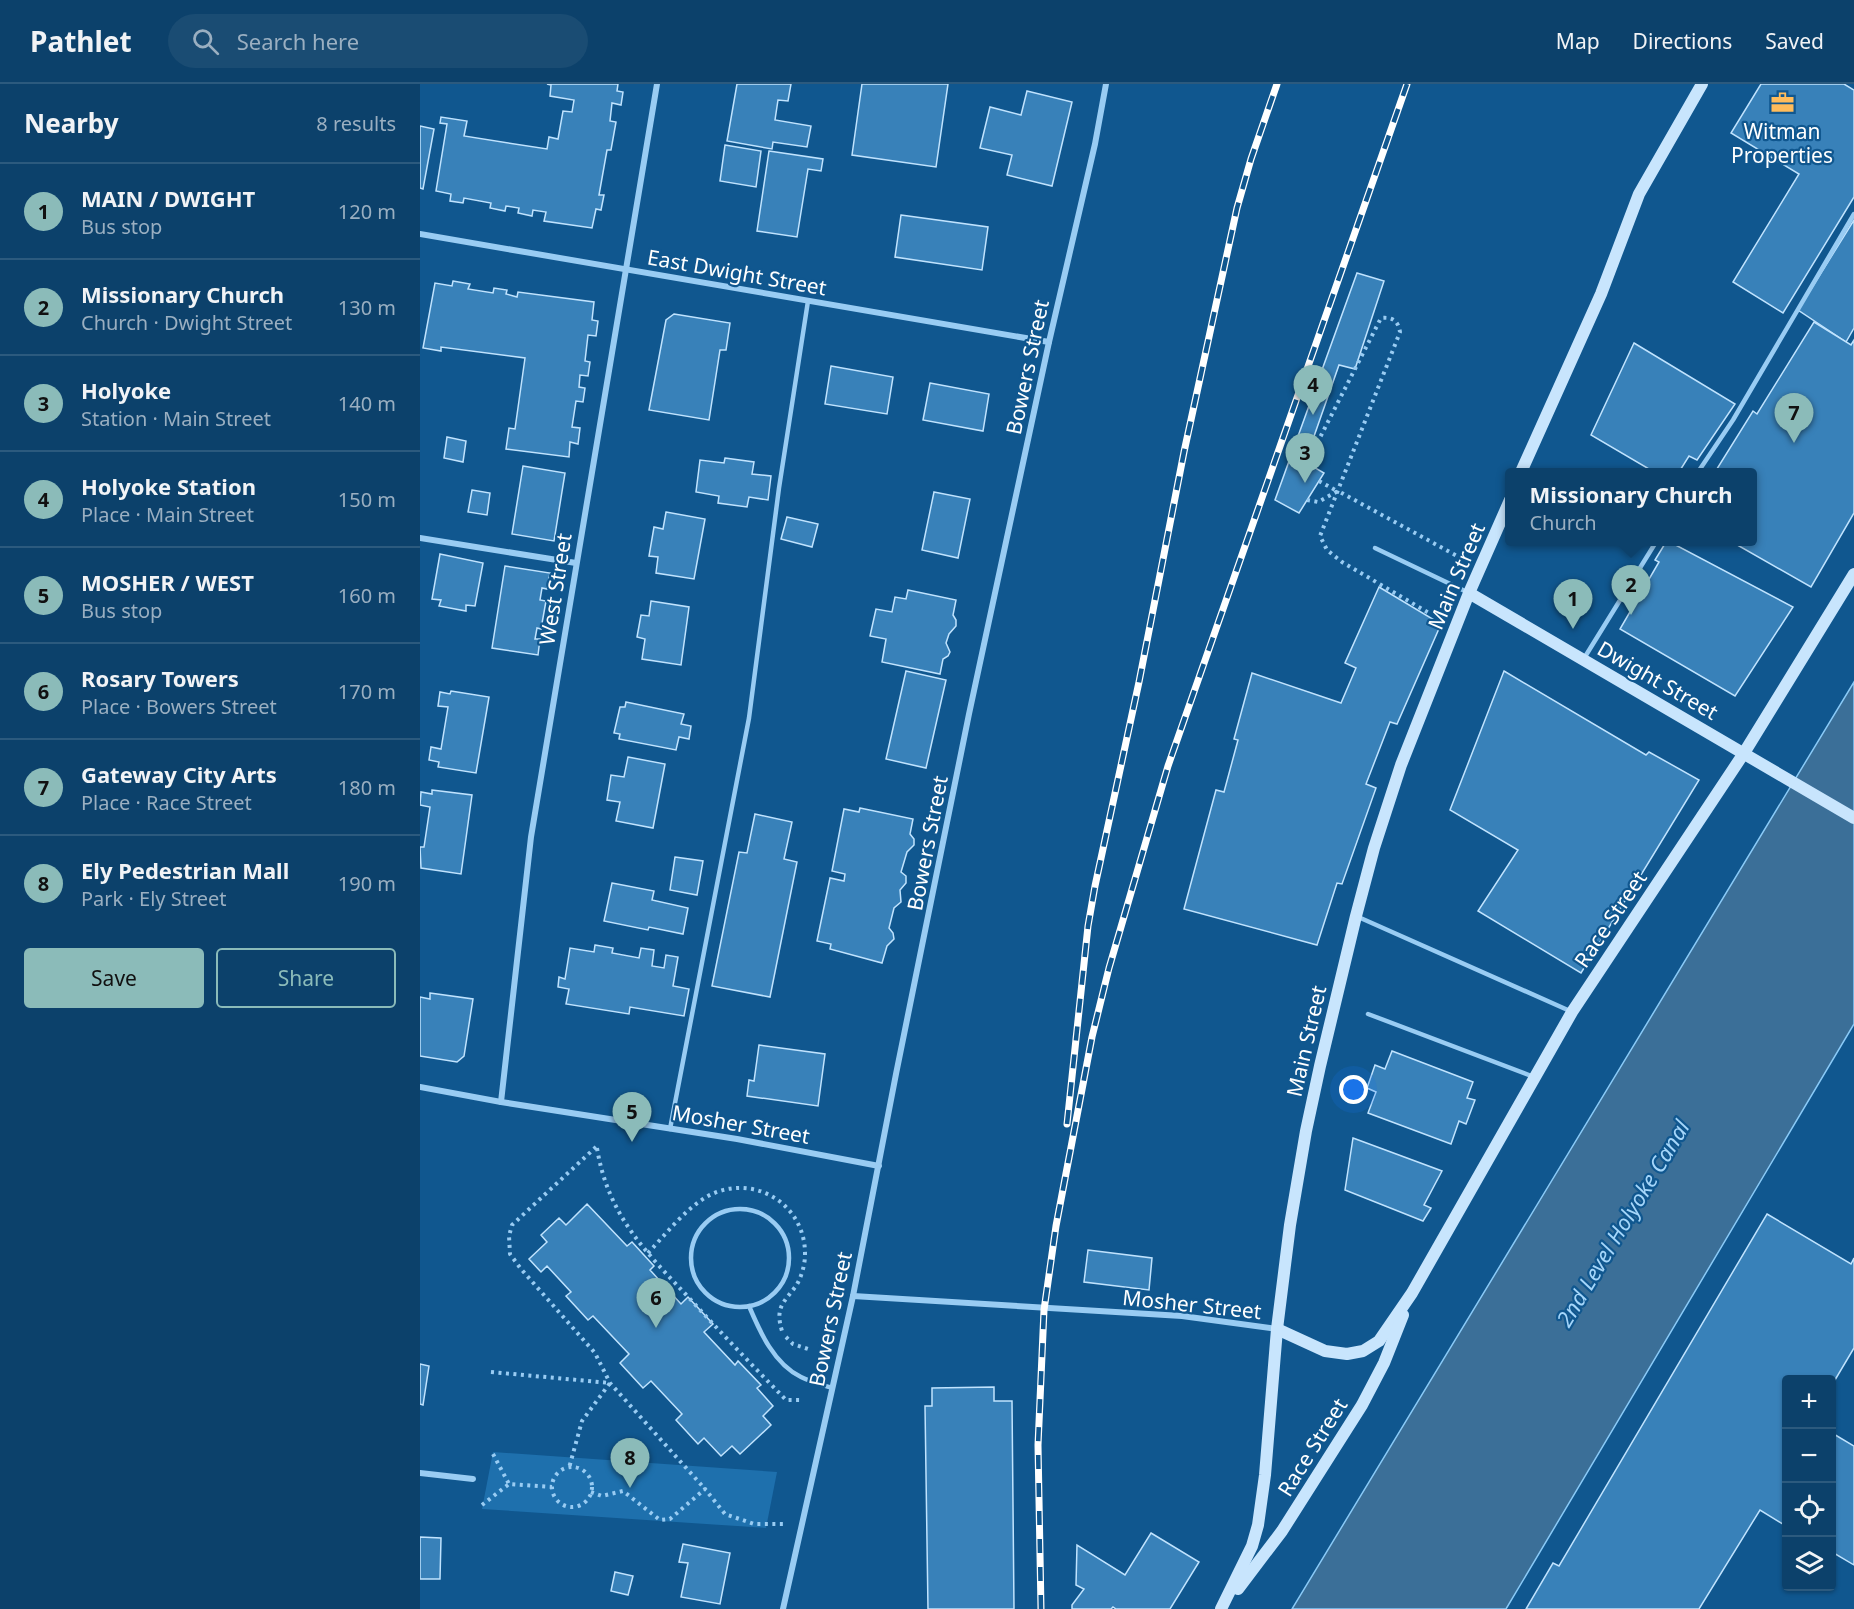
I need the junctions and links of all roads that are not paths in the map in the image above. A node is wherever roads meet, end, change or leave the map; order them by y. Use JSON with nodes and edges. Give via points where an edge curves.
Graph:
{"nodes":[{"id":1,"x":657,"y":84,"type":"edge"},
{"id":2,"x":1106,"y":84,"type":"edge"},
{"id":3,"x":1702,"y":84,"type":"edge"},
{"id":4,"x":1854,"y":214,"type":"edge"},
{"id":5,"x":420,"y":234,"type":"edge"},
{"id":6,"x":626,"y":270,"type":"junction"},
{"id":7,"x":808,"y":301,"type":"junction"},
{"id":8,"x":1049,"y":342,"type":"junction"},
{"id":9,"x":1523,"y":468,"type":"edge"},
{"id":10,"x":1701,"y":468,"type":"edge"},
{"id":11,"x":1505,"y":509,"type":"edge"},
{"id":12,"x":420,"y":538,"type":"edge"},
{"id":13,"x":1654,"y":546,"type":"edge"},
{"id":14,"x":1375,"y":548,"type":"dead end"},
{"id":15,"x":576,"y":563,"type":"junction"},
{"id":16,"x":1854,"y":574,"type":"edge"},
{"id":17,"x":1469,"y":593,"type":"junction"},
{"id":18,"x":1583,"y":660,"type":"junction"},
{"id":19,"x":1744,"y":753,"type":"junction"},
{"id":20,"x":1854,"y":818,"type":"edge"},
{"id":21,"x":1356,"y":916,"type":"junction"},
{"id":22,"x":1572,"y":1012,"type":"junction"},
{"id":23,"x":1368,"y":1014,"type":"dead end"},
{"id":24,"x":1534,"y":1077,"type":"junction"},
{"id":25,"x":420,"y":1087,"type":"edge"},
{"id":26,"x":501,"y":1102,"type":"junction"},
{"id":27,"x":670,"y":1129,"type":"junction"},
{"id":28,"x":879,"y":1166,"type":"junction"},
{"id":29,"x":1412,"y":1293,"type":"junction"},
{"id":30,"x":853,"y":1296,"type":"junction"},
{"id":31,"x":749,"y":1306,"type":"junction"},
{"id":32,"x":1277,"y":1329,"type":"junction"},
{"id":33,"x":832,"y":1388,"type":"junction"},
{"id":34,"x":420,"y":1473,"type":"edge"},
{"id":35,"x":474,"y":1479,"type":"dead end"},
{"id":36,"x":783,"y":1609,"type":"edge"},
{"id":37,"x":1222,"y":1609,"type":"edge"}],
"edges":[{"from":1,"to":6,"type":"street","name":"West Street"},
{"from":2,"to":8,"type":"street","name":"Bowers Street"},
{"from":3,"to":9,"type":"street","via":[[1639,194],[1601,294]]},
{"from":4,"to":10,"type":"lane"},
{"from":5,"to":6,"type":"street","name":"East Dwight Street"},
{"from":6,"to":7,"type":"street","name":"East Dwight Street"},
{"from":6,"to":15,"type":"street","name":"West Street"},
{"from":7,"to":8,"type":"street","name":"East Dwight Street"},
{"from":7,"to":27,"type":"lane","via":[[749,718]]},
{"from":8,"to":28,"type":"street","name":"Bowers Street","via":[[969,714]]},
{"from":11,"to":17,"type":"street","name":"Main Street"},
{"from":12,"to":15,"type":"street"},
{"from":13,"to":18,"type":"lane"},
{"from":14,"to":17,"type":"lane","name":"Dwight Street"},
{"from":15,"to":26,"type":"street","name":"West Street","via":[[531,837]]},
{"from":16,"to":19,"type":"street","name":"Race Street"},
{"from":17,"to":18,"type":"street","name":"Dwight Street"},
{"from":17,"to":21,"type":"street","name":"Main Street","via":[[1401,765]]},
{"from":18,"to":19,"type":"street","name":"Dwight Street"},
{"from":19,"to":20,"type":"street","name":"Dwight Street"},
{"from":19,"to":22,"type":"street","name":"Race Street"},
{"from":21,"to":22,"type":"lane"},
{"from":21,"to":32,"type":"street","name":"Main Street","via":[[1306,1131]]},
{"from":22,"to":24,"type":"street","name":"Race Street"},
{"from":23,"to":24,"type":"lane"},
{"from":24,"to":29,"type":"street","name":"Race Street"},
{"from":25,"to":26,"type":"street","name":"Mosher Street"},
{"from":26,"to":27,"type":"street","name":"Mosher Street"},
{"from":27,"to":28,"type":"street","name":"Mosher Street"},
{"from":28,"to":30,"type":"street","name":"Bowers Street"},
{"from":29,"to":32,"type":"street","name":"Race Street","via":[[1379,1341],[1363,1351],[1325,1351]]},
{"from":29,"to":37,"type":"street","name":"Race Street","via":[[1362,1405],[1282,1531]]},
{"from":30,"to":32,"type":"street","name":"Mosher Street","via":[[1182,1316]]},
{"from":30,"to":33,"type":"street","name":"Bowers Street"},
{"from":31,"to":31,"type":"lane","via":[[778,1290],[787,1275],[790,1258],[779,1226],[750,1209],[733,1209],[705,1223],[696,1235],[691,1250],[692,1266],[696,1280],[718,1302]]},
{"from":31,"to":33,"type":"lane","via":[[769,1347],[784,1364],[798,1376]]},
{"from":32,"to":37,"type":"street","name":"Main Street","via":[[1258,1525],[1243,1568]]},
{"from":33,"to":36,"type":"street","name":"Bowers Street"},
{"from":34,"to":35,"type":"street"}]}
